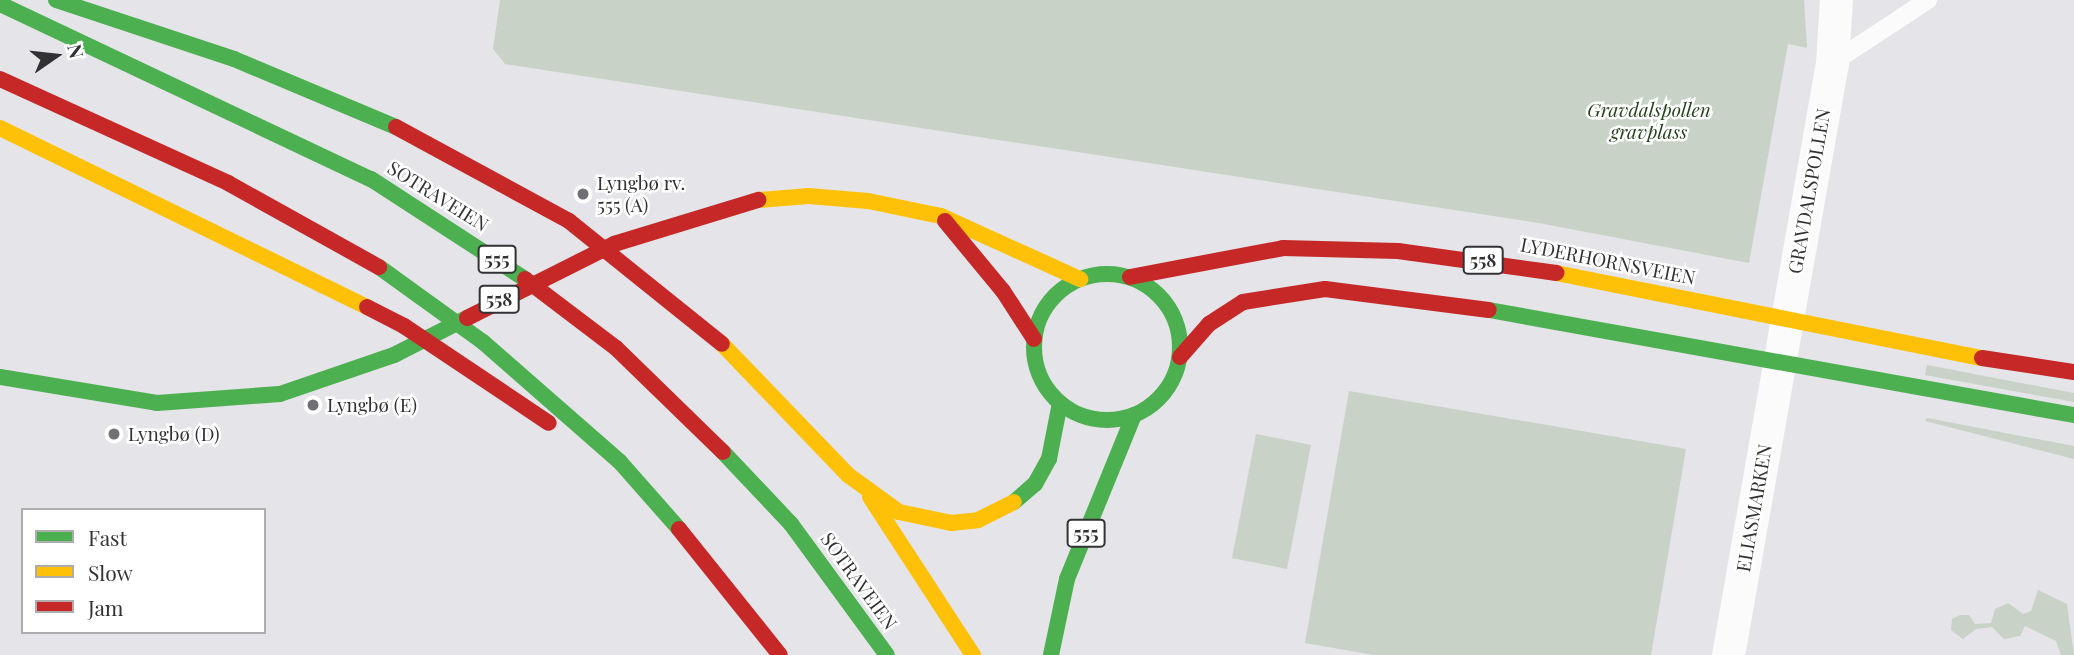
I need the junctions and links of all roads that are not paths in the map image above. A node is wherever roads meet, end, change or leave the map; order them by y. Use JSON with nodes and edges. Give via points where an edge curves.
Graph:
{"nodes":[{"id":1,"x":56,"y":0,"type":"edge"},
{"id":2,"x":1836,"y":0,"type":"edge"},
{"id":3,"x":1928,"y":0,"type":"edge"},
{"id":4,"x":0,"y":5,"type":"edge"},
{"id":5,"x":1832,"y":63,"type":"junction"},
{"id":6,"x":0,"y":79,"type":"edge"},
{"id":7,"x":0,"y":128,"type":"edge"},
{"id":8,"x":0,"y":147,"type":"edge"},
{"id":9,"x":43,"y":149,"type":"junction"},
{"id":10,"x":941,"y":216,"type":"junction"},
{"id":11,"x":1130,"y":277,"type":"junction"},
{"id":12,"x":1080,"y":279,"type":"junction"},
{"id":13,"x":1787,"y":318,"type":"junction"},
{"id":14,"x":1034,"y":339,"type":"junction"},
{"id":15,"x":1180,"y":357,"type":"junction"},
{"id":16,"x":1779,"y":362,"type":"junction"},
{"id":17,"x":2074,"y":372,"type":"edge"},
{"id":18,"x":0,"y":377,"type":"edge"},
{"id":19,"x":1060,"y":403,"type":"junction"},
{"id":20,"x":1134,"y":415,"type":"junction"},
{"id":21,"x":2074,"y":415,"type":"edge"},
{"id":22,"x":620,"y":462,"type":"junction"},
{"id":23,"x":867,"y":492,"type":"junction"},
{"id":24,"x":780,"y":655,"type":"edge"},
{"id":25,"x":887,"y":655,"type":"edge"},
{"id":26,"x":973,"y":655,"type":"edge"},
{"id":27,"x":1051,"y":655,"type":"edge"},
{"id":28,"x":1728,"y":655,"type":"edge"}],
"edges":[{"from":1,"to":23,"type":"main road","via":[[234,60],[411,133],[527,195],[569,221],[731,352]]},
{"from":2,"to":5,"type":"street","name":"GRAVDALSPOLLEN"},
{"from":3,"to":5,"type":"lane"},
{"from":4,"to":25,"type":"main road","name":"SOTRAVEIEN","number":"555","via":[[371,179],[523,277],[616,348],[698,425],[791,524]]},
{"from":5,"to":13,"type":"street","name":"GRAVDALSPOLLEN"},
{"from":6,"to":22,"type":"main road","via":[[305,222],[400,280],[502,358]]},
{"from":7,"to":9,"type":"main road"},
{"from":8,"to":9,"type":"lane"},
{"from":9,"to":22,"type":"main road","via":[[272,257],[404,326],[534,415]]},
{"from":10,"to":12,"type":"main road","number":"558","via":[[1028,251]]},
{"from":10,"to":14,"type":"main road","via":[[1003,291]]},
{"from":10,"to":18,"type":"main road","number":"558","via":[[869,201],[809,196],[756,200],[572,262],[394,355],[311,386],[245,399],[157,403]]},
{"from":11,"to":12,"type":"main road","number":"558","via":[[1105,274]]},
{"from":11,"to":13,"type":"main road","name":"LYDERHORNSVEIEN","number":"558","via":[[1283,248],[1398,251],[1505,263]]},
{"from":11,"to":15,"type":"main road","via":[[1152,289],[1169,308],[1178,332]]},
{"from":12,"to":14,"type":"main road","via":[[1049,303]]},
{"from":13,"to":16,"type":"street","name":"GRAVDALSPOLLEN"},
{"from":13,"to":17,"type":"main road","name":"LYDERHORNSVEIEN","number":"558","via":[[1919,348]]},
{"from":14,"to":19,"type":"main road","via":[[1039,374]]},
{"from":15,"to":16,"type":"main road","via":[[1209,324],[1243,302],[1325,289],[1547,318]]},
{"from":15,"to":20,"type":"main road","via":[[1172,381],[1156,401]]},
{"from":16,"to":21,"type":"main road"},
{"from":16,"to":28,"type":"street","name":"ELIASMARKEN"},
{"from":19,"to":20,"type":"main road","via":[[1097,418]]},
{"from":19,"to":23,"type":"main road","via":[[1056,436],[1035,484],[1000,511],[951,523],[925,520]]},
{"from":20,"to":27,"type":"main road","number":"555","via":[[1067,579]]},
{"from":22,"to":24,"type":"main road","via":[[714,568]]},
{"from":23,"to":26,"type":"main road"}]}
